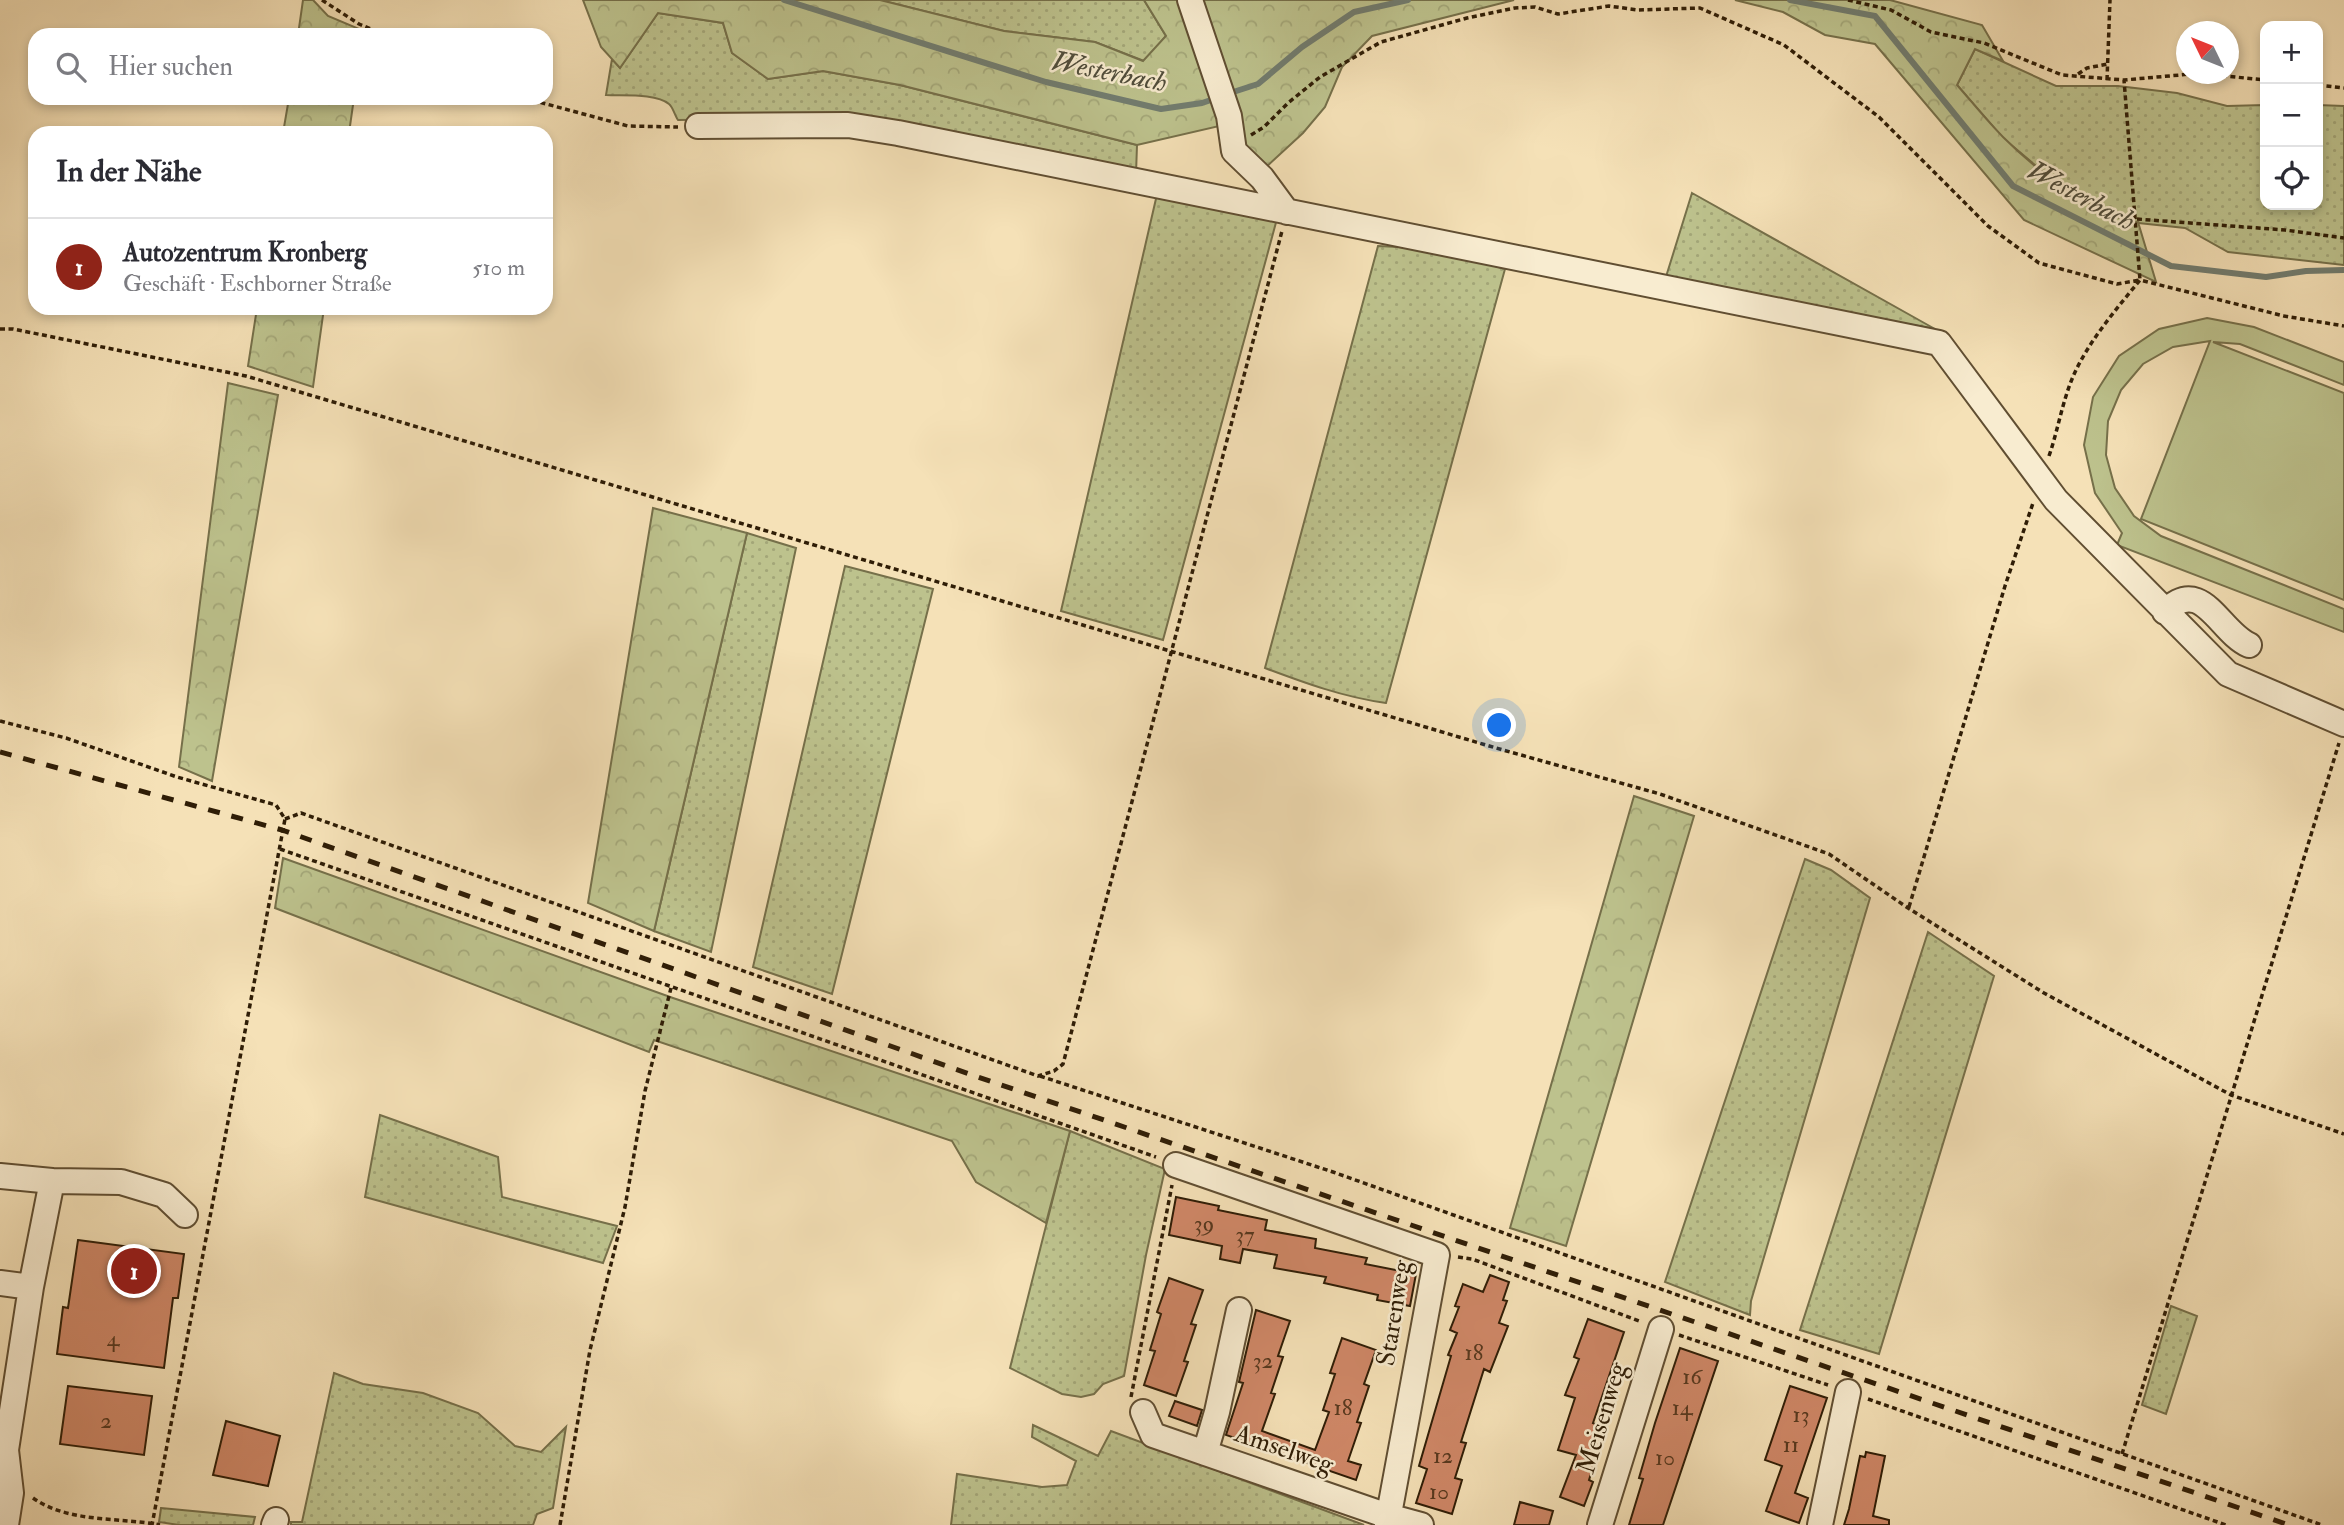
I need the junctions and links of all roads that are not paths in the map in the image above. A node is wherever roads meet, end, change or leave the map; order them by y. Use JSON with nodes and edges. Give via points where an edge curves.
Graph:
{"nodes":[{"id":1,"x":1190,"y":0,"type":"edge"},
{"id":2,"x":698,"y":126,"type":"road end"},
{"id":3,"x":1287,"y":212,"type":"junction"},
{"id":4,"x":2157,"y":604,"type":"junction"},
{"id":5,"x":2249,"y":645,"type":"dead end"},
{"id":6,"x":2342,"y":731,"type":"edge"},
{"id":7,"x":1176,"y":1165,"type":"road end"},
{"id":8,"x":0,"y":1176,"type":"edge"},
{"id":9,"x":52,"y":1181,"type":"junction"},
{"id":10,"x":185,"y":1214,"type":"dead end"},
{"id":11,"x":0,"y":1283,"type":"edge"},
{"id":12,"x":31,"y":1287,"type":"junction"},
{"id":13,"x":1239,"y":1310,"type":"dead end"},
{"id":14,"x":1661,"y":1329,"type":"dead end"},
{"id":15,"x":1849,"y":1392,"type":"road end"},
{"id":16,"x":1143,"y":1412,"type":"road end"},
{"id":17,"x":1205,"y":1453,"type":"junction"},
{"id":18,"x":3,"y":1456,"type":"edge"},
{"id":19,"x":1388,"y":1521,"type":"edge"},
{"id":20,"x":6,"y":1525,"type":"edge"},
{"id":21,"x":1421,"y":1525,"type":"edge"},
{"id":22,"x":1600,"y":1525,"type":"edge"},
{"id":23,"x":1820,"y":1525,"type":"edge"}],
"edges":[{"from":1,"to":3,"type":"street","via":[[1229,116],[1234,151]]},
{"from":2,"to":3,"type":"street","via":[[848,125]]},
{"from":3,"to":4,"type":"street","via":[[1939,343],[2056,500]]},
{"from":4,"to":5,"type":"street","via":[[2181,599],[2203,603]]},
{"from":4,"to":6,"type":"street","via":[[2228,674]]},
{"from":7,"to":19,"type":"street","name":"Starenweg","via":[[1437,1255]]},
{"from":8,"to":9,"type":"street"},
{"from":9,"to":10,"type":"street","via":[[121,1182],[164,1195]]},
{"from":9,"to":12,"type":"street"},
{"from":11,"to":12,"type":"street"},
{"from":12,"to":18,"type":"street"},
{"from":13,"to":17,"type":"street"},
{"from":14,"to":22,"type":"street","name":"Meisenweg"},
{"from":15,"to":23,"type":"street"},
{"from":16,"to":17,"type":"street","name":"Amselweg","via":[[1153,1435]]},
{"from":17,"to":19,"type":"street","name":"Amselweg"},
{"from":18,"to":20,"type":"street","via":[[11,1493]]},
{"from":19,"to":21,"type":"street","name":"Amselweg"}]}
